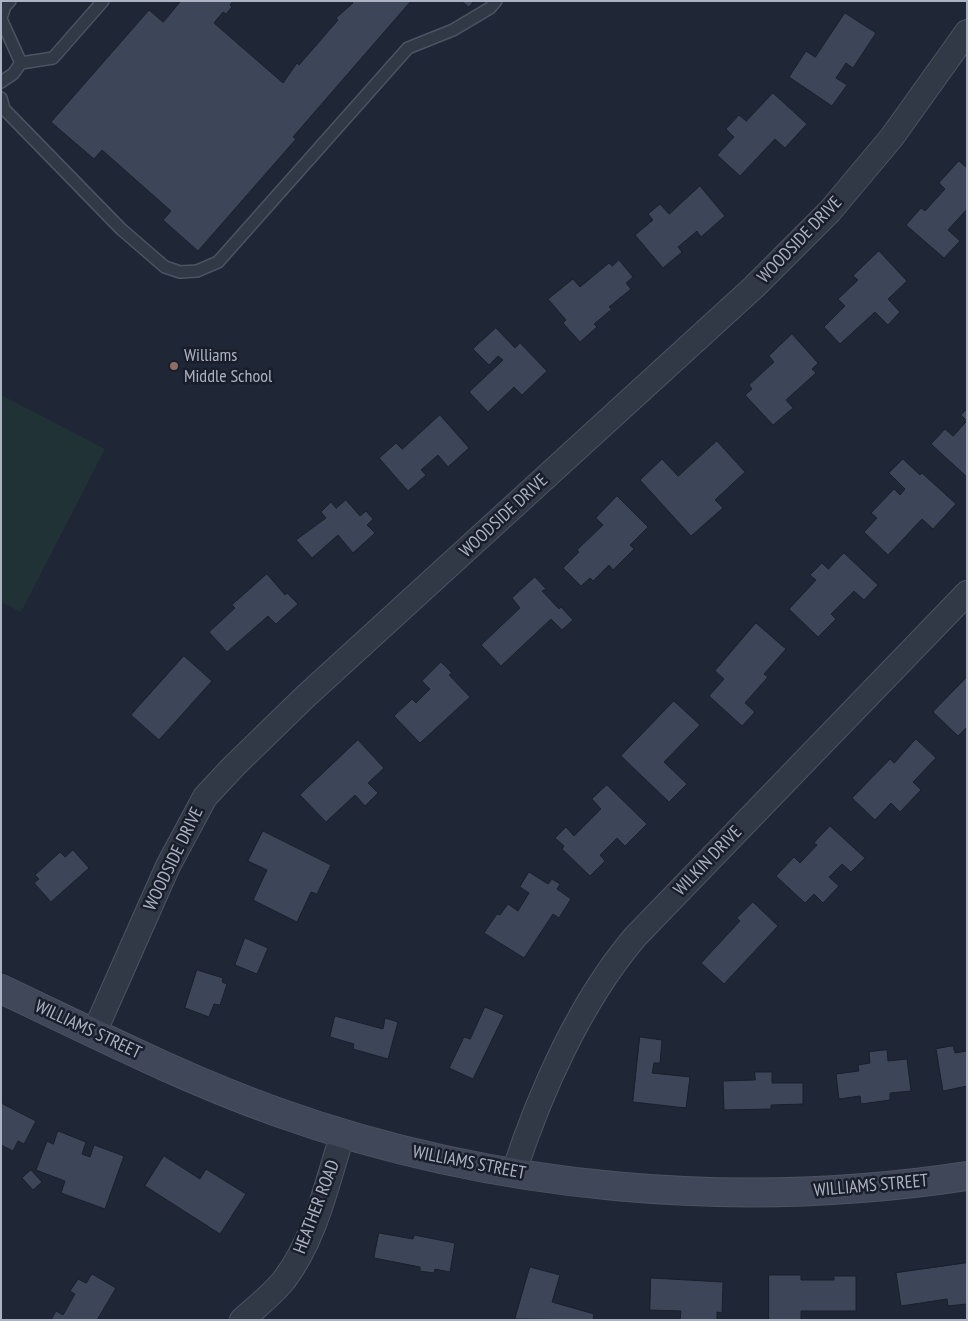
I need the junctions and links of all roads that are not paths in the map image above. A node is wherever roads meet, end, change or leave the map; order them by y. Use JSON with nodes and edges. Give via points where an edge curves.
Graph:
{"nodes":[{"id":1,"x":10,"y":1,"type":"edge"},
{"id":2,"x":103,"y":1,"type":"edge"},
{"id":3,"x":496,"y":1,"type":"edge"},
{"id":4,"x":1,"y":19,"type":"edge"},
{"id":5,"x":967,"y":32,"type":"edge"},
{"id":6,"x":21,"y":63,"type":"junction"},
{"id":7,"x":1,"y":82,"type":"edge"},
{"id":8,"x":1,"y":98,"type":"edge"},
{"id":9,"x":967,"y":593,"type":"edge"},
{"id":10,"x":1,"y":989,"type":"edge"},
{"id":11,"x":94,"y":1033,"type":"junction"},
{"id":12,"x":343,"y":1133,"type":"junction"},
{"id":13,"x":514,"y":1172,"type":"junction"},
{"id":14,"x":967,"y":1176,"type":"edge"},
{"id":15,"x":242,"y":1320,"type":"edge"}],
"edges":[{"from":1,"to":4,"type":"lane"},
{"from":2,"to":6,"type":"lane","via":[[53,58]]},
{"from":3,"to":8,"type":"lane","via":[[453,30],[408,48],[218,262],[197,271],[180,272],[165,267],[121,229],[4,110]]},
{"from":4,"to":6,"type":"lane"},
{"from":5,"to":11,"type":"street","name":"WOODSIDE DRIVE","via":[[892,137],[830,211],[754,287],[306,696],[205,797],[168,866]]},
{"from":6,"to":7,"type":"lane"},
{"from":9,"to":13,"type":"street","name":"WILKIN DRIVE","via":[[616,959],[570,1038]]},
{"from":10,"to":11,"type":"main road","name":"WILLIAMS STREET"},
{"from":11,"to":12,"type":"main road","name":"WILLIAMS STREET","via":[[235,1095]]},
{"from":12,"to":13,"type":"main road","name":"WILLIAMS STREET","via":[[422,1154]]},
{"from":12,"to":15,"type":"street","name":"HEATHER ROAD","via":[[315,1222],[299,1256],[272,1293]]},
{"from":13,"to":14,"type":"main road","name":"WILLIAMS STREET","via":[[634,1187],[762,1192],[840,1190]]}]}
